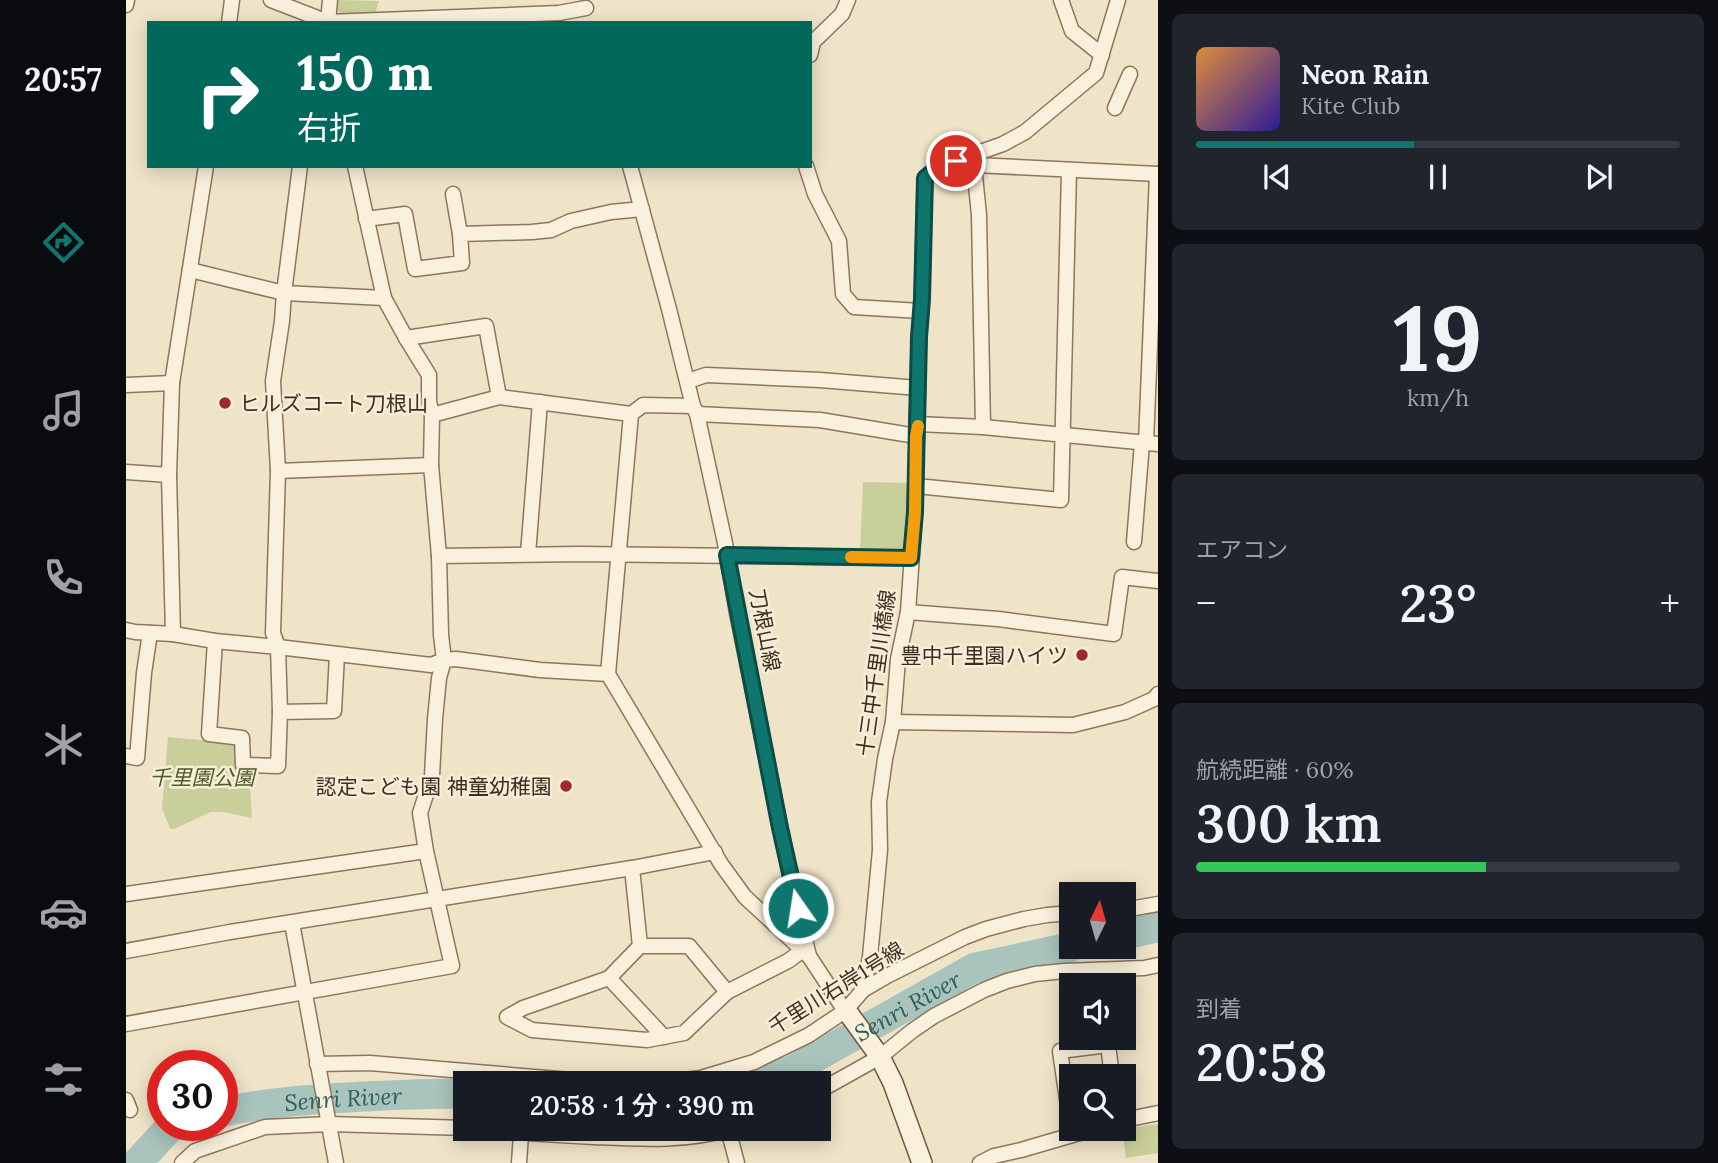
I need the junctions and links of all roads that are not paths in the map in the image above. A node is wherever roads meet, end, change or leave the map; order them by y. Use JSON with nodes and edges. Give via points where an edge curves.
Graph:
{"nodes":[{"id":1,"x":232,"y":0,"type":"edge"},
{"id":2,"x":271,"y":0,"type":"edge"},
{"id":3,"x":330,"y":0,"type":"edge"},
{"id":4,"x":848,"y":0,"type":"edge"},
{"id":5,"x":1061,"y":0,"type":"edge"},
{"id":6,"x":1118,"y":0,"type":"edge"},
{"id":7,"x":585,"y":4,"type":"edge"},
{"id":8,"x":229,"y":21,"type":"edge"},
{"id":9,"x":325,"y":21,"type":"edge"},
{"id":10,"x":328,"y":21,"type":"edge"},
{"id":11,"x":354,"y":21,"type":"edge"},
{"id":12,"x":590,"y":21,"type":"edge"},
{"id":13,"x":812,"y":46,"type":"edge"},
{"id":14,"x":1102,"y":55,"type":"junction"},
{"id":15,"x":1130,"y":74,"type":"dead end"},
{"id":16,"x":1115,"y":108,"type":"dead end"},
{"id":17,"x":974,"y":161,"type":"junction"},
{"id":18,"x":206,"y":168,"type":"edge"},
{"id":19,"x":300,"y":168,"type":"edge"},
{"id":20,"x":355,"y":168,"type":"edge"},
{"id":21,"x":631,"y":168,"type":"edge"},
{"id":22,"x":807,"y":168,"type":"edge"},
{"id":23,"x":1069,"y":170,"type":"junction"},
{"id":24,"x":1158,"y":174,"type":"edge"},
{"id":25,"x":453,"y":194,"type":"dead end"},
{"id":26,"x":642,"y":209,"type":"junction"},
{"id":27,"x":366,"y":219,"type":"junction"},
{"id":28,"x":460,"y":234,"type":"junction"},
{"id":29,"x":190,"y":270,"type":"junction"},
{"id":30,"x":284,"y":293,"type":"junction"},
{"id":31,"x":384,"y":298,"type":"junction"},
{"id":32,"x":920,"y":311,"type":"junction"},
{"id":33,"x":406,"y":338,"type":"junction"},
{"id":34,"x":688,"y":382,"type":"junction"},
{"id":35,"x":172,"y":383,"type":"junction"},
{"id":36,"x":126,"y":385,"type":"edge"},
{"id":37,"x":918,"y":388,"type":"junction"},
{"id":38,"x":499,"y":397,"type":"junction"},
{"id":39,"x":540,"y":402,"type":"junction"},
{"id":40,"x":695,"y":410,"type":"junction"},
{"id":41,"x":631,"y":414,"type":"junction"},
{"id":42,"x":432,"y":415,"type":"junction"},
{"id":43,"x":983,"y":428,"type":"junction"},
{"id":44,"x":917,"y":430,"type":"junction"},
{"id":45,"x":1063,"y":435,"type":"junction"},
{"id":46,"x":1149,"y":444,"type":"edge"},
{"id":47,"x":431,"y":465,"type":"junction"},
{"id":48,"x":278,"y":471,"type":"junction"},
{"id":49,"x":126,"y":472,"type":"edge"},
{"id":50,"x":169,"y":475,"type":"junction"},
{"id":51,"x":916,"y":486,"type":"junction"},
{"id":52,"x":1134,"y":542,"type":"dead end"},
{"id":53,"x":528,"y":554,"type":"junction"},
{"id":54,"x":619,"y":554,"type":"junction"},
{"id":55,"x":727,"y":555,"type":"junction"},
{"id":56,"x":439,"y":556,"type":"junction"},
{"id":57,"x":911,"y":558,"type":"junction"},
{"id":58,"x":1158,"y":581,"type":"edge"},
{"id":59,"x":908,"y":612,"type":"junction"},
{"id":60,"x":126,"y":630,"type":"edge"},
{"id":61,"x":150,"y":633,"type":"junction"},
{"id":62,"x":173,"y":634,"type":"junction"},
{"id":63,"x":215,"y":641,"type":"junction"},
{"id":64,"x":278,"y":647,"type":"junction"},
{"id":65,"x":337,"y":654,"type":"junction"},
{"id":66,"x":444,"y":660,"type":"junction"},
{"id":67,"x":608,"y":674,"type":"junction"},
{"id":68,"x":1158,"y":694,"type":"edge"},
{"id":69,"x":280,"y":712,"type":"junction"},
{"id":70,"x":893,"y":722,"type":"junction"},
{"id":71,"x":126,"y":756,"type":"edge"},
{"id":72,"x":426,"y":851,"type":"junction"},
{"id":73,"x":715,"y":852,"type":"junction"},
{"id":74,"x":632,"y":868,"type":"junction"},
{"id":75,"x":126,"y":894,"type":"edge"},
{"id":76,"x":437,"y":900,"type":"junction"},
{"id":77,"x":1158,"y":904,"type":"edge"},
{"id":78,"x":1136,"y":908,"type":"edge"},
{"id":79,"x":1059,"y":914,"type":"edge"},
{"id":80,"x":292,"y":923,"type":"junction"},
{"id":81,"x":640,"y":946,"type":"junction"},
{"id":82,"x":126,"y":951,"type":"edge"},
{"id":83,"x":806,"y":953,"type":"junction"},
{"id":84,"x":1158,"y":965,"type":"edge"},
{"id":85,"x":609,"y":978,"type":"junction"},
{"id":86,"x":863,"y":990,"type":"junction"},
{"id":87,"x":304,"y":992,"type":"junction"},
{"id":88,"x":727,"y":992,"type":"junction"},
{"id":89,"x":847,"y":1012,"type":"junction"},
{"id":90,"x":126,"y":1024,"type":"edge"},
{"id":91,"x":664,"y":1037,"type":"junction"},
{"id":92,"x":878,"y":1055,"type":"junction"},
{"id":93,"x":317,"y":1064,"type":"junction"},
{"id":94,"x":1062,"y":1064,"type":"edge"},
{"id":95,"x":1110,"y":1064,"type":"edge"},
{"id":96,"x":464,"y":1071,"type":"edge"},
{"id":97,"x":724,"y":1071,"type":"edge"},
{"id":98,"x":831,"y":1084,"type":"edge"},
{"id":99,"x":1158,"y":1113,"type":"edge"},
{"id":100,"x":1136,"y":1117,"type":"edge"},
{"id":101,"x":330,"y":1124,"type":"junction"},
{"id":102,"x":453,"y":1126,"type":"edge"},
{"id":103,"x":1059,"y":1135,"type":"edge"},
{"id":104,"x":521,"y":1141,"type":"edge"},
{"id":105,"x":731,"y":1141,"type":"edge"},
{"id":106,"x":182,"y":1163,"type":"edge"},
{"id":107,"x":337,"y":1163,"type":"edge"},
{"id":108,"x":519,"y":1163,"type":"edge"},
{"id":109,"x":737,"y":1163,"type":"edge"},
{"id":110,"x":922,"y":1163,"type":"edge"},
{"id":111,"x":980,"y":1163,"type":"edge"}],
"edges":[{"from":1,"to":8,"type":"street"},
{"from":2,"to":9,"type":"street"},
{"from":3,"to":10,"type":"street"},
{"from":4,"to":13,"type":"street","via":[[842,14]]},
{"from":5,"to":14,"type":"street","via":[[1072,32]]},
{"from":6,"to":14,"type":"street","name":"十三中千里川橋線"},
{"from":7,"to":11,"type":"street","via":[[559,13]]},
{"from":7,"to":12,"type":"street"},
{"from":14,"to":17,"type":"street","name":"十三中千里川橋線","via":[[1096,73],[1045,116]]},
{"from":15,"to":16,"type":"street"},
{"from":17,"to":23,"type":"street"},
{"from":17,"to":32,"type":"street","name":"十三中千里川橋線","via":[[938,167],[925,178]]},
{"from":17,"to":43,"type":"street"},
{"from":18,"to":29,"type":"street"},
{"from":19,"to":30,"type":"street"},
{"from":20,"to":27,"type":"street"},
{"from":21,"to":26,"type":"street","name":"刀根山線"},
{"from":22,"to":32,"type":"street","via":[[839,241],[843,294],[853,307]]},
{"from":23,"to":24,"type":"street"},
{"from":23,"to":45,"type":"street"},
{"from":24,"to":46,"type":"street"},
{"from":25,"to":28,"type":"street"},
{"from":26,"to":28,"type":"street","via":[[571,221],[551,230]]},
{"from":26,"to":34,"type":"street","name":"刀根山線"},
{"from":27,"to":28,"type":"street","via":[[405,214],[415,269],[462,263]]},
{"from":27,"to":31,"type":"street"},
{"from":29,"to":30,"type":"street"},
{"from":29,"to":35,"type":"street"},
{"from":30,"to":31,"type":"street"},
{"from":30,"to":48,"type":"street","via":[[273,381]]},
{"from":31,"to":33,"type":"street"},
{"from":32,"to":37,"type":"street","name":"十三中千里川橋線"},
{"from":33,"to":38,"type":"street","via":[[486,326]]},
{"from":33,"to":42,"type":"street","via":[[429,375]]},
{"from":34,"to":37,"type":"street","via":[[706,375]]},
{"from":34,"to":40,"type":"street","name":"刀根山線"},
{"from":35,"to":36,"type":"street"},
{"from":35,"to":50,"type":"street"},
{"from":37,"to":44,"type":"street","name":"十三中千里川橋線"},
{"from":38,"to":39,"type":"street"},
{"from":38,"to":42,"type":"street"},
{"from":39,"to":41,"type":"street"},
{"from":39,"to":53,"type":"street"},
{"from":40,"to":41,"type":"street","via":[[643,405]]},
{"from":40,"to":44,"type":"street"},
{"from":40,"to":55,"type":"street","name":"刀根山線"},
{"from":41,"to":54,"type":"street"},
{"from":42,"to":47,"type":"street"},
{"from":43,"to":44,"type":"street"},
{"from":43,"to":45,"type":"street"},
{"from":44,"to":51,"type":"street","name":"十三中千里川橋線"},
{"from":45,"to":46,"type":"street"},
{"from":45,"to":51,"type":"street","via":[[1061,500]]},
{"from":46,"to":52,"type":"street"},
{"from":47,"to":48,"type":"street"},
{"from":47,"to":56,"type":"street"},
{"from":48,"to":64,"type":"street","via":[[274,633]]},
{"from":49,"to":50,"type":"street"},
{"from":50,"to":62,"type":"street"},
{"from":51,"to":57,"type":"street","name":"十三中千里川橋線"},
{"from":53,"to":54,"type":"street"},
{"from":53,"to":56,"type":"street"},
{"from":54,"to":55,"type":"street"},
{"from":54,"to":67,"type":"street"},
{"from":55,"to":57,"type":"street"},
{"from":55,"to":83,"type":"street","name":"刀根山線"},
{"from":56,"to":66,"type":"street"},
{"from":57,"to":59,"type":"street","name":"十三中千里川橋線"},
{"from":58,"to":59,"type":"street","via":[[1122,577],[1114,634]]},
{"from":59,"to":70,"type":"street","name":"十三中千里川橋線","via":[[898,659]]},
{"from":60,"to":61,"type":"street"},
{"from":61,"to":62,"type":"street"},
{"from":61,"to":71,"type":"street","via":[[137,758]]},
{"from":62,"to":63,"type":"street"},
{"from":63,"to":64,"type":"street"},
{"from":63,"to":69,"type":"street","via":[[209,734],[242,738],[243,765],[278,766]]},
{"from":64,"to":65,"type":"street"},
{"from":64,"to":69,"type":"street"},
{"from":65,"to":66,"type":"street","via":[[431,665]]},
{"from":65,"to":69,"type":"street","via":[[334,711]]},
{"from":66,"to":67,"type":"street"},
{"from":66,"to":72,"type":"street","via":[[432,776],[421,813]]},
{"from":67,"to":73,"type":"street"},
{"from":68,"to":70,"type":"street","via":[[1125,712],[1073,725]]},
{"from":70,"to":86,"type":"street","name":"十三中千里川橋線","via":[[879,802],[880,850]]},
{"from":72,"to":75,"type":"street"},
{"from":72,"to":76,"type":"street"},
{"from":73,"to":74,"type":"street"},
{"from":73,"to":83,"type":"street","via":[[745,897]]},
{"from":74,"to":76,"type":"street"},
{"from":74,"to":81,"type":"street"},
{"from":76,"to":80,"type":"street"},
{"from":76,"to":87,"type":"street","via":[[452,966]]},
{"from":77,"to":78,"type":"street"},
{"from":79,"to":86,"type":"street","name":"千里川右岸1号線","via":[[975,933]]},
{"from":80,"to":82,"type":"street"},
{"from":80,"to":87,"type":"street"},
{"from":81,"to":85,"type":"street"},
{"from":81,"to":88,"type":"street","via":[[689,946]]},
{"from":83,"to":88,"type":"street"},
{"from":83,"to":89,"type":"street","name":"刀根山線"},
{"from":84,"to":92,"type":"street","via":[[1035,974],[1007,981],[934,1016]]},
{"from":85,"to":91,"type":"street"},
{"from":85,"to":91,"type":"street","via":[[507,1017],[532,1030],[647,1040]]},
{"from":86,"to":89,"type":"street","name":"千里川右岸1号線"},
{"from":87,"to":90,"type":"street"},
{"from":87,"to":93,"type":"street"},
{"from":88,"to":91,"type":"street","via":[[684,1033]]},
{"from":89,"to":92,"type":"street"},
{"from":89,"to":97,"type":"street","name":"千里川右岸1号線","via":[[754,1062]]},
{"from":92,"to":98,"type":"street"},
{"from":92,"to":110,"type":"street"},
{"from":93,"to":96,"type":"street","via":[[370,1063]]},
{"from":93,"to":101,"type":"street"},
{"from":94,"to":95,"type":"street","via":[[1060,1051],[1108,1045]]},
{"from":99,"to":100,"type":"street"},
{"from":101,"to":102,"type":"street"},
{"from":101,"to":106,"type":"street","via":[[265,1127],[195,1151]]},
{"from":101,"to":107,"type":"street"},
{"from":103,"to":111,"type":"street"},
{"from":104,"to":108,"type":"street"},
{"from":105,"to":109,"type":"street"}]}
